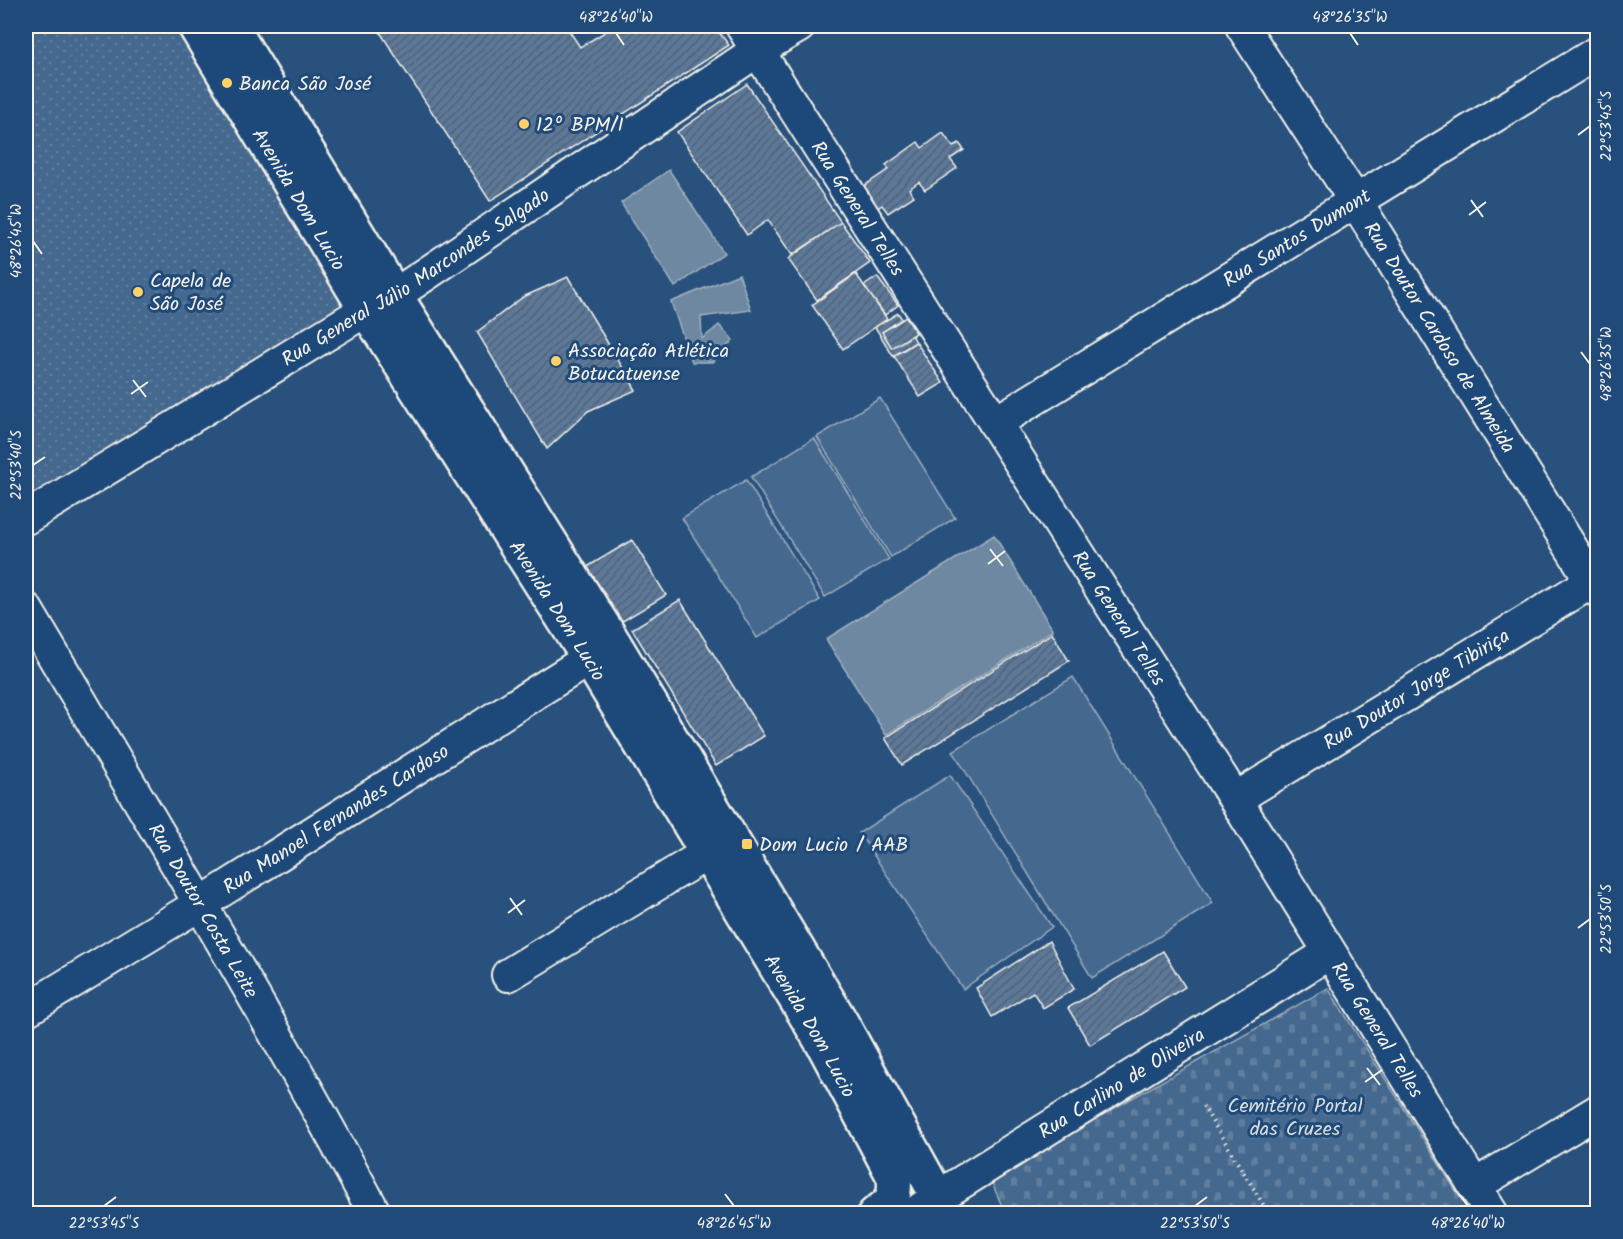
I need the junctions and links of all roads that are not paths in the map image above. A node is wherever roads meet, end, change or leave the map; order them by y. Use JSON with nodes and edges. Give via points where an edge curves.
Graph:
{"nodes":[{"id":1,"x":195,"y":26,"type":"edge"},
{"id":2,"x":231,"y":26,"type":"edge"},
{"id":3,"x":799,"y":26,"type":"edge"},
{"id":4,"x":1242,"y":26,"type":"edge"},
{"id":5,"x":750,"y":38,"type":"edge"},
{"id":6,"x":1598,"y":52,"type":"edge"},
{"id":7,"x":1356,"y":202,"type":"junction"},
{"id":8,"x":395,"y":295,"type":"junction"},
{"id":9,"x":366,"y":310,"type":"junction"},
{"id":10,"x":995,"y":423,"type":"junction"},
{"id":11,"x":26,"y":519,"type":"edge"},
{"id":12,"x":1596,"y":584,"type":"edge"},
{"id":13,"x":26,"y":609,"type":"edge"},
{"id":14,"x":602,"y":651,"type":"junction"},
{"id":15,"x":1235,"y":799,"type":"junction"},
{"id":16,"x":706,"y":854,"type":"junction"},
{"id":17,"x":200,"y":904,"type":"junction"},
{"id":18,"x":1329,"y":953,"type":"junction"},
{"id":19,"x":508,"y":975,"type":"dead end"},
{"id":20,"x":26,"y":1010,"type":"edge"},
{"id":21,"x":1598,"y":1111,"type":"edge"},
{"id":22,"x":1474,"y":1186,"type":"junction"},
{"id":23,"x":904,"y":1207,"type":"edge"},
{"id":24,"x":375,"y":1214,"type":"edge"},
{"id":25,"x":1492,"y":1214,"type":"edge"}],
"edges":[{"from":1,"to":9,"type":"main road","name":"Avenida Dom Lucio"},
{"from":2,"to":8,"type":"main road","name":"Avenida Dom Lucio"},
{"from":3,"to":5,"type":"street","name":"Rua General Júlio Marcondes Salgado"},
{"from":4,"to":7,"type":"street","name":"Rua Doutor Cardoso de Almeida"},
{"from":5,"to":8,"type":"street","name":"Rua General Júlio Marcondes Salgado"},
{"from":5,"to":10,"type":"street","name":"Rua General Telles"},
{"from":6,"to":7,"type":"street","name":"Rua Santos Dumont"},
{"from":7,"to":10,"type":"street","name":"Rua Santos Dumont"},
{"from":7,"to":12,"type":"street","name":"Rua Doutor Cardoso de Almeida"},
{"from":8,"to":9,"type":"street","name":"Rua General Júlio Marcondes Salgado"},
{"from":8,"to":14,"type":"main road","name":"Avenida Dom Lucio"},
{"from":9,"to":11,"type":"street","name":"Rua General Júlio Marcondes Salgado"},
{"from":9,"to":14,"type":"main road","name":"Avenida Dom Lucio"},
{"from":10,"to":15,"type":"street","name":"Rua General Telles"},
{"from":12,"to":15,"type":"street","name":"Rua Doutor Jorge Tibiriça"},
{"from":13,"to":17,"type":"street","name":"Rua Doutor Costa Leite"},
{"from":14,"to":16,"type":"main road","name":"Avenida Dom Lucio"},
{"from":14,"to":17,"type":"street","name":"Rua Manoel Fernandes Cardoso"},
{"from":14,"to":23,"type":"main road","name":"Avenida Dom Lucio","via":[[840,1020]]},
{"from":15,"to":18,"type":"street","name":"Rua General Telles"},
{"from":16,"to":19,"type":"street"},
{"from":16,"to":23,"type":"main road","name":"Avenida Dom Lucio","via":[[823,1044],[894,1177],[895,1191]]},
{"from":17,"to":20,"type":"street","name":"Rua Manoel Fernandes Cardoso"},
{"from":17,"to":24,"type":"street","name":"Rua Doutor Costa Leite"},
{"from":18,"to":22,"type":"street","name":"Rua General Telles"},
{"from":18,"to":23,"type":"street","name":"Rua Carlino de Oliveira"},
{"from":21,"to":22,"type":"street"},
{"from":22,"to":25,"type":"street","name":"Rua General Telles"}]}
